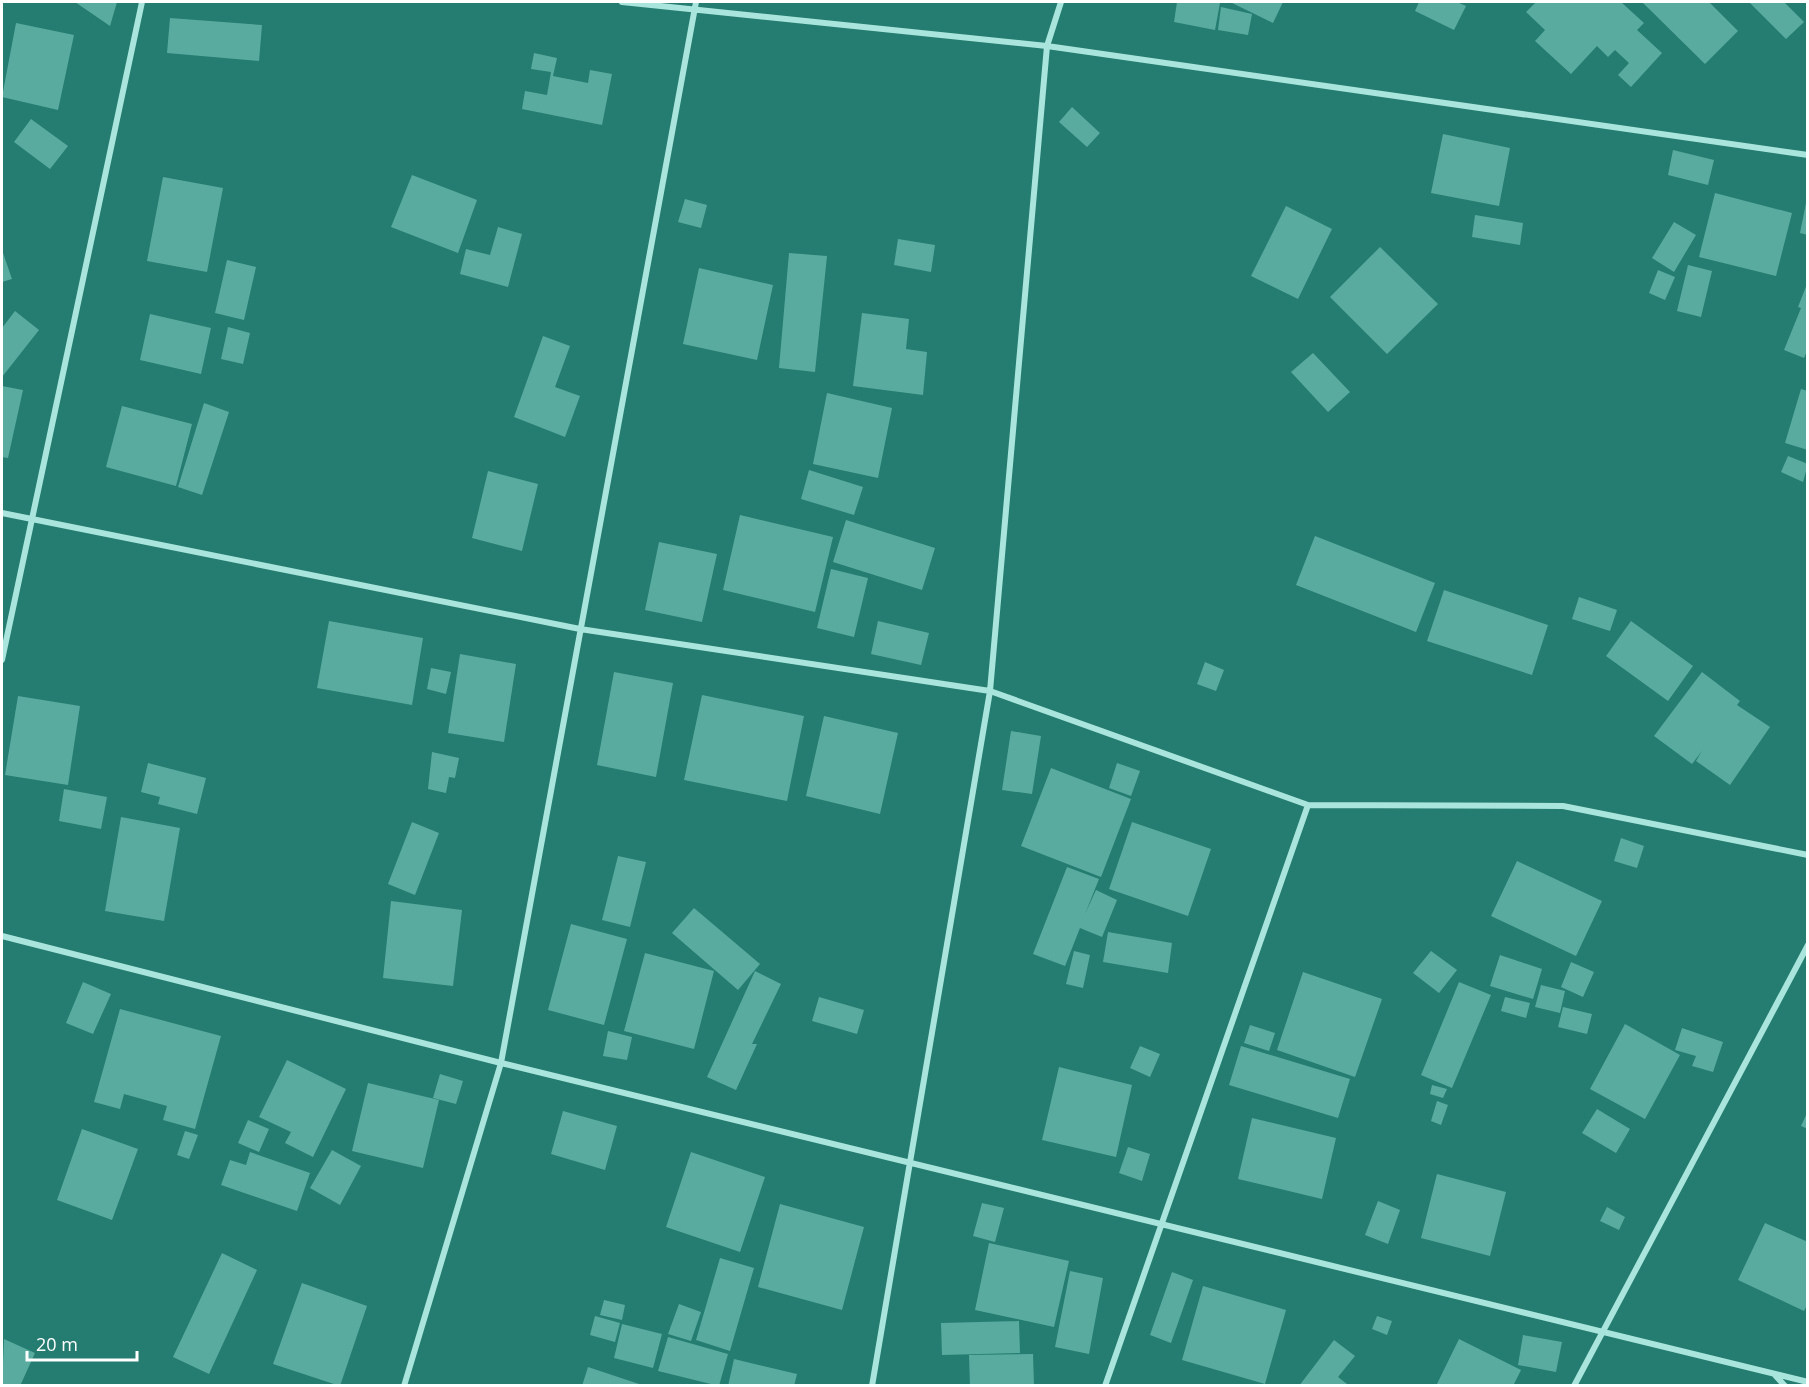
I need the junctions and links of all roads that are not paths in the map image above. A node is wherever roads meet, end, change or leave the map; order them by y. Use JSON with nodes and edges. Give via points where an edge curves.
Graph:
{"nodes":[{"id":1,"x":142,"y":2,"type":"edge"},
{"id":2,"x":622,"y":2,"type":"edge"},
{"id":3,"x":696,"y":2,"type":"edge"},
{"id":4,"x":1061,"y":2,"type":"edge"},
{"id":5,"x":694,"y":9,"type":"junction"},
{"id":6,"x":1047,"y":46,"type":"junction"},
{"id":7,"x":1808,"y":155,"type":"edge"},
{"id":8,"x":2,"y":513,"type":"edge"},
{"id":9,"x":31,"y":520,"type":"junction"},
{"id":10,"x":580,"y":629,"type":"junction"},
{"id":11,"x":2,"y":660,"type":"edge"},
{"id":12,"x":990,"y":691,"type":"junction"},
{"id":13,"x":1308,"y":805,"type":"junction"},
{"id":14,"x":1808,"y":855,"type":"edge"},
{"id":15,"x":2,"y":936,"type":"edge"},
{"id":16,"x":1808,"y":945,"type":"edge"},
{"id":17,"x":501,"y":1063,"type":"junction"},
{"id":18,"x":910,"y":1162,"type":"junction"},
{"id":19,"x":1160,"y":1224,"type":"junction"},
{"id":20,"x":1602,"y":1332,"type":"junction"},
{"id":21,"x":1774,"y":1374,"type":"junction"},
{"id":22,"x":1808,"y":1382,"type":"edge"},
{"id":23,"x":404,"y":1386,"type":"edge"},
{"id":24,"x":872,"y":1386,"type":"edge"},
{"id":25,"x":1105,"y":1386,"type":"edge"},
{"id":26,"x":1574,"y":1386,"type":"edge"},
{"id":27,"x":1785,"y":1386,"type":"edge"}],
"edges":[{"from":1,"to":9,"type":"street"},
{"from":2,"to":5,"type":"street"},
{"from":3,"to":5,"type":"street"},
{"from":4,"to":6,"type":"street"},
{"from":5,"to":6,"type":"street"},
{"from":5,"to":10,"type":"street"},
{"from":6,"to":7,"type":"street"},
{"from":6,"to":12,"type":"street"},
{"from":8,"to":9,"type":"street"},
{"from":9,"to":10,"type":"street"},
{"from":9,"to":11,"type":"street"},
{"from":10,"to":12,"type":"street"},
{"from":10,"to":17,"type":"street"},
{"from":12,"to":13,"type":"street"},
{"from":12,"to":18,"type":"street"},
{"from":13,"to":14,"type":"street","via":[[1563,806]]},
{"from":13,"to":19,"type":"street"},
{"from":15,"to":17,"type":"street"},
{"from":16,"to":20,"type":"street"},
{"from":17,"to":18,"type":"street"},
{"from":17,"to":23,"type":"street"},
{"from":18,"to":19,"type":"street"},
{"from":18,"to":24,"type":"street"},
{"from":19,"to":20,"type":"street"},
{"from":19,"to":25,"type":"street"},
{"from":20,"to":21,"type":"street"},
{"from":20,"to":26,"type":"street"},
{"from":21,"to":22,"type":"street"},
{"from":21,"to":27,"type":"street"}]}
